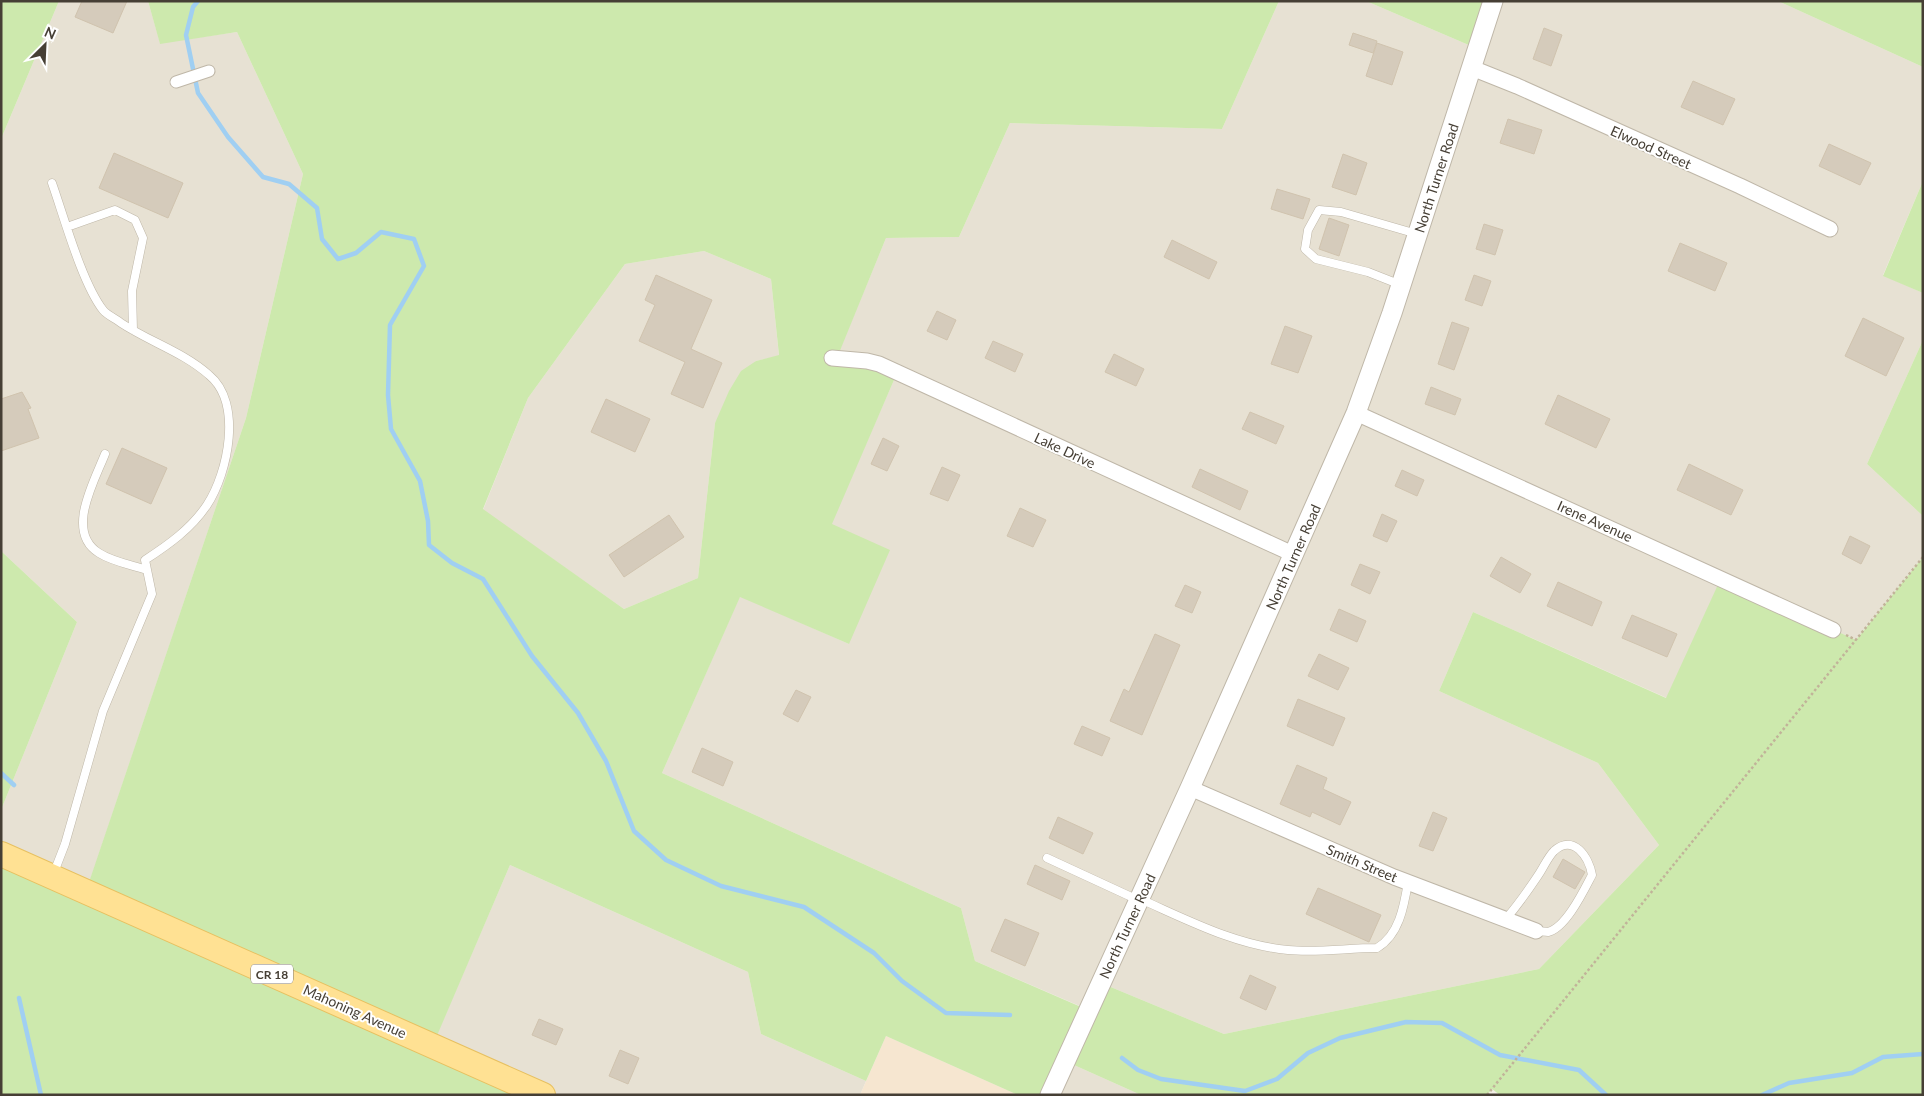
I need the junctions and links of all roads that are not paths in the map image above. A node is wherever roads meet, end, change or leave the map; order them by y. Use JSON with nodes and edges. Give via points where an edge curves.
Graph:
{"nodes":[{"id":1,"x":1493,"y":1,"type":"edge"},
{"id":2,"x":1472,"y":68,"type":"junction"},
{"id":3,"x":209,"y":71,"type":"dead end"},
{"id":4,"x":176,"y":82,"type":"dead end"},
{"id":5,"x":52,"y":183,"type":"dead end"},
{"id":6,"x":68,"y":227,"type":"junction"},
{"id":7,"x":1830,"y":229,"type":"dead end"},
{"id":8,"x":1417,"y":234,"type":"junction"},
{"id":9,"x":1401,"y":285,"type":"junction"},
{"id":10,"x":133,"y":330,"type":"junction"},
{"id":11,"x":832,"y":358,"type":"dead end"},
{"id":12,"x":1356,"y":412,"type":"junction"},
{"id":13,"x":105,"y":454,"type":"dead end"},
{"id":14,"x":1295,"y":555,"type":"junction"},
{"id":15,"x":147,"y":570,"type":"junction"},
{"id":16,"x":1833,"y":630,"type":"dead end"},
{"id":17,"x":1190,"y":788,"type":"junction"},
{"id":18,"x":1,"y":854,"type":"edge"},
{"id":19,"x":1047,"y":858,"type":"dead end"},
{"id":20,"x":52,"y":877,"type":"junction"},
{"id":21,"x":1408,"y":882,"type":"junction"},
{"id":22,"x":1139,"y":900,"type":"junction"},
{"id":23,"x":1505,"y":920,"type":"junction"},
{"id":24,"x":1536,"y":931,"type":"joint"},
{"id":25,"x":543,"y":1095,"type":"edge"},
{"id":26,"x":1050,"y":1095,"type":"edge"}],
"edges":[{"from":1,"to":2,"type":"street","name":"North Turner Road"},
{"from":2,"to":7,"type":"street","name":"Elwood Street"},
{"from":2,"to":8,"type":"street","name":"North Turner Road"},
{"from":3,"to":4,"type":"street"},
{"from":5,"to":6,"type":"lane"},
{"from":6,"to":10,"type":"lane","via":[[86,278],[103,310]]},
{"from":6,"to":10,"type":"lane","via":[[115,210],[135,220],[143,238],[132,291]]},
{"from":8,"to":9,"type":"street","name":"North Turner Road"},
{"from":8,"to":9,"type":"lane","via":[[1341,212],[1319,210],[1308,230],[1305,249],[1316,259],[1368,272]]},
{"from":9,"to":12,"type":"street","name":"North Turner Road"},
{"from":10,"to":15,"type":"lane","via":[[186,358],[211,376],[226,401],[231,426],[223,469],[207,505],[176,539],[145,560]]},
{"from":11,"to":14,"type":"street","name":"Lake Drive","via":[[879,364]]},
{"from":12,"to":14,"type":"street","name":"North Turner Road"},
{"from":12,"to":16,"type":"street","name":"Irene Avenue"},
{"from":13,"to":15,"type":"lane","via":[[86,502],[85,540],[98,553]]},
{"from":14,"to":17,"type":"street","name":"North Turner Road"},
{"from":15,"to":20,"type":"lane","via":[[152,594],[103,711],[65,844]]},
{"from":17,"to":21,"type":"street","name":"Smith Street"},
{"from":17,"to":22,"type":"street","name":"North Turner Road"},
{"from":18,"to":20,"type":"main road","name":"Mahoning Avenue","number":"CR 18"},
{"from":19,"to":22,"type":"lane"},
{"from":20,"to":25,"type":"main road","name":"Mahoning Avenue","number":"CR 18"},
{"from":21,"to":22,"type":"lane","via":[[1398,924],[1389,941],[1377,948],[1289,950],[1261,946],[1197,925]]},
{"from":21,"to":23,"type":"street","name":"Smith Street"},
{"from":22,"to":26,"type":"street","name":"North Turner Road"},
{"from":23,"to":24,"type":"street","name":"Smith Street"},
{"from":23,"to":24,"type":"lane","via":[[1554,852],[1563,845],[1580,849],[1589,861],[1592,875],[1558,927],[1549,932]]}]}
